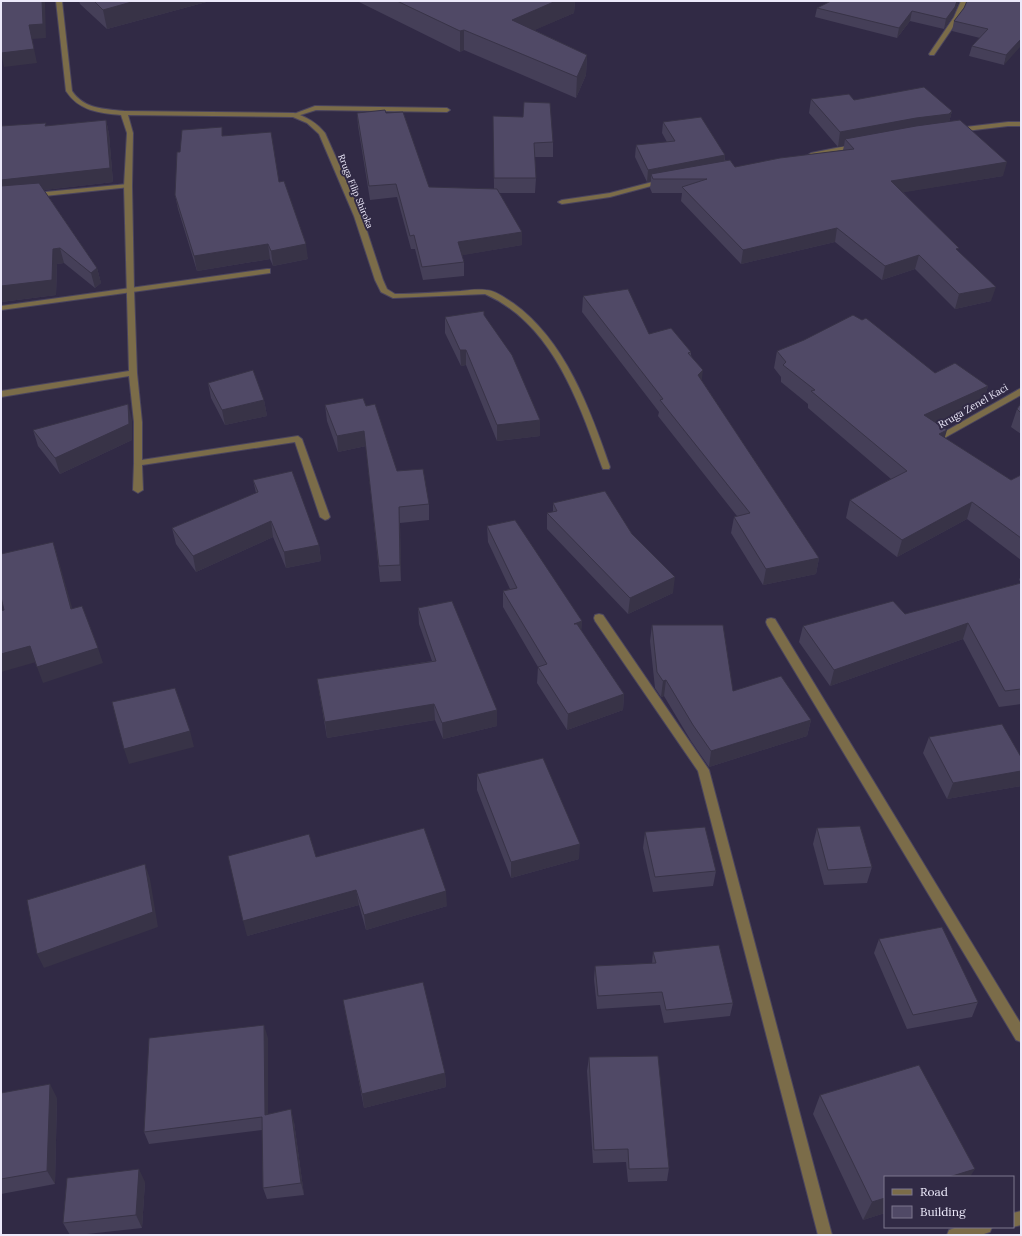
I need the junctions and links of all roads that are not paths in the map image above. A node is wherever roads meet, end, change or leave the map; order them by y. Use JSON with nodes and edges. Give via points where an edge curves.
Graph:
{"nodes":[{"id":1,"x":59,"y":1,"type":"edge"},
{"id":2,"x":964,"y":1,"type":"edge"},
{"id":3,"x":932,"y":54,"type":"dead end"},
{"id":4,"x":447,"y":110,"type":"dead end"},
{"id":5,"x":124,"y":113,"type":"junction"},
{"id":6,"x":294,"y":115,"type":"junction"},
{"id":7,"x":1021,"y":124,"type":"edge"},
{"id":8,"x":949,"y":131,"type":"edge"},
{"id":9,"x":861,"y":145,"type":"edge"},
{"id":10,"x":804,"y":156,"type":"edge"},
{"id":11,"x":674,"y":179,"type":"edge"},
{"id":12,"x":128,"y":186,"type":"junction"},
{"id":13,"x":25,"y":196,"type":"edge"},
{"id":14,"x":562,"y":202,"type":"dead end"},
{"id":15,"x":268,"y":271,"type":"dead end"},
{"id":16,"x":130,"y":289,"type":"junction"},
{"id":17,"x":1,"y":308,"type":"edge"},
{"id":18,"x":133,"y":373,"type":"junction"},
{"id":19,"x":1021,"y":391,"type":"edge"},
{"id":20,"x":1,"y":394,"type":"edge"},
{"id":21,"x":936,"y":439,"type":"edge"},
{"id":22,"x":138,"y":463,"type":"junction"},
{"id":23,"x":606,"y":467,"type":"dead end"},
{"id":24,"x":138,"y":490,"type":"dead end"},
{"id":25,"x":325,"y":517,"type":"dead end"},
{"id":26,"x":599,"y":618,"type":"dead end"},
{"id":27,"x":771,"y":622,"type":"dead end"},
{"id":28,"x":1021,"y":1036,"type":"edge"},
{"id":29,"x":981,"y":1228,"type":"edge"},
{"id":30,"x":825,"y":1235,"type":"edge"},
{"id":31,"x":954,"y":1235,"type":"edge"}],
"edges":[{"from":1,"to":5,"type":"street","name":"Rruga Filip Shiroka","via":[[68,91],[72,98],[98,110]]},
{"from":2,"to":3,"type":"street"},
{"from":4,"to":6,"type":"street","via":[[315,108]]},
{"from":5,"to":6,"type":"street","name":"Rruga Filip Shiroka"},
{"from":5,"to":12,"type":"street","via":[[130,134]]},
{"from":6,"to":23,"type":"street","name":"Rruga Filip Shiroka","via":[[306,119],[322,133],[358,216],[384,290],[393,296],[486,292],[497,295],[507,302],[544,337],[562,364],[581,401]]},
{"from":7,"to":8,"type":"street"},
{"from":9,"to":10,"type":"street"},
{"from":11,"to":14,"type":"street","via":[[610,195]]},
{"from":12,"to":13,"type":"street"},
{"from":12,"to":16,"type":"street"},
{"from":15,"to":16,"type":"street"},
{"from":16,"to":17,"type":"street"},
{"from":16,"to":18,"type":"street"},
{"from":18,"to":20,"type":"street"},
{"from":18,"to":22,"type":"street","via":[[138,422]]},
{"from":19,"to":21,"type":"street","name":"Rruga Zenel Kaci"},
{"from":22,"to":24,"type":"street"},
{"from":22,"to":25,"type":"street","via":[[298,439]]},
{"from":26,"to":30,"type":"street","via":[[703,770]]},
{"from":27,"to":28,"type":"street"},
{"from":29,"to":31,"type":"street"}]}
